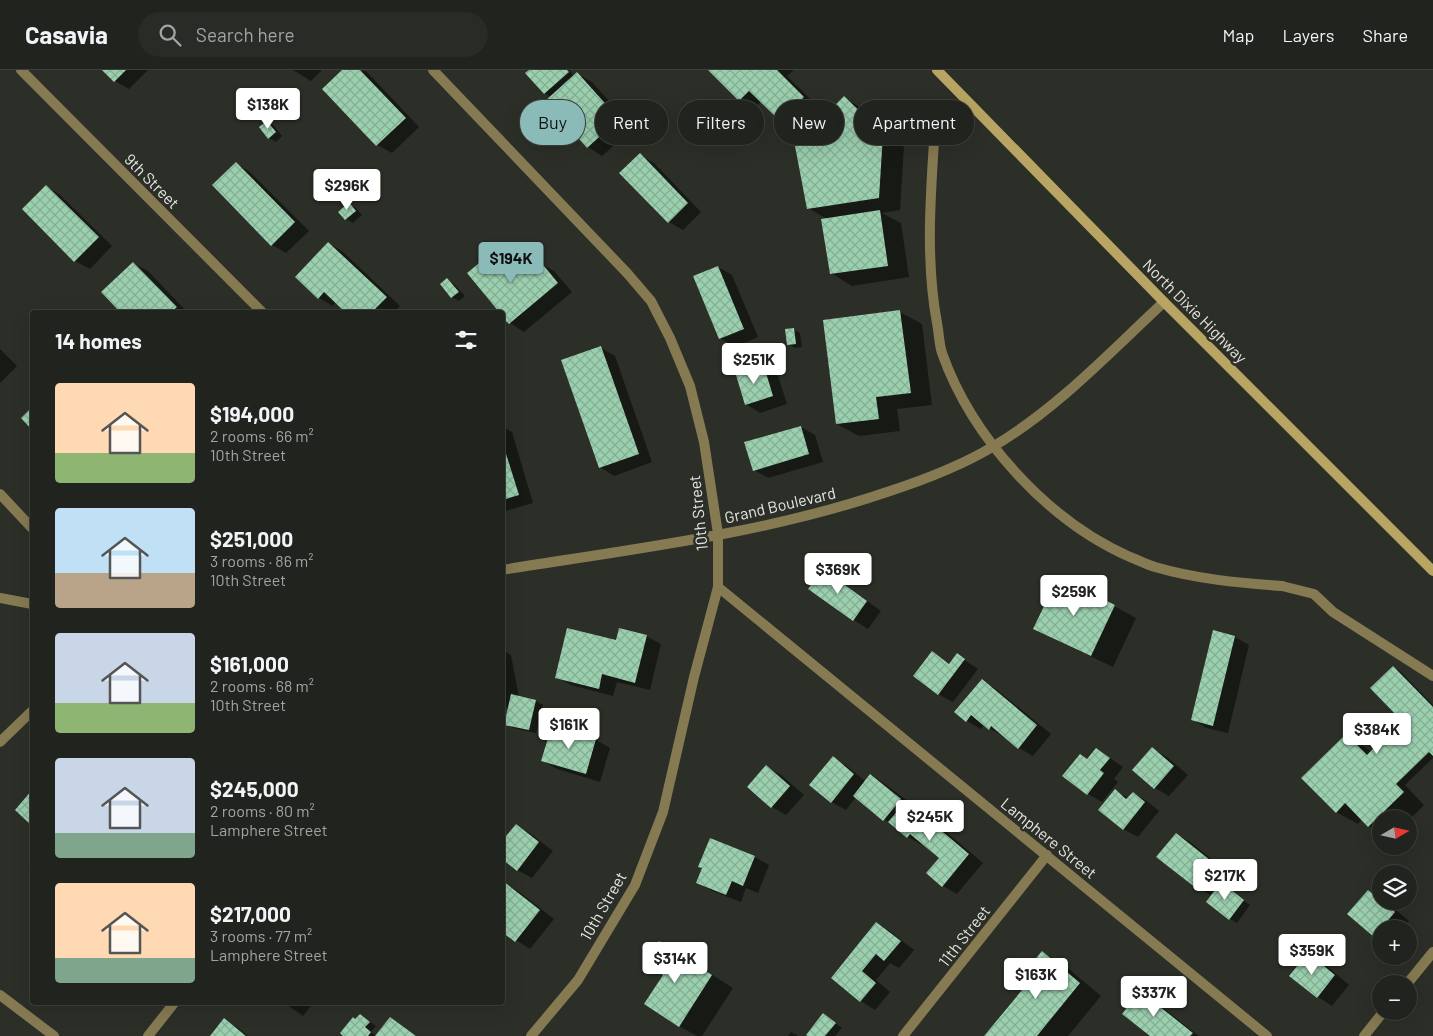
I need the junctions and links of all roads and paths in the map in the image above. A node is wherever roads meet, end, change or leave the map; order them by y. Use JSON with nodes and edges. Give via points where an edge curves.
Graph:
{"nodes":[{"id":1,"x":22,"y":70,"type":"edge"},
{"id":2,"x":433,"y":70,"type":"edge"},
{"id":3,"x":937,"y":70,"type":"edge"},
{"id":4,"x":934,"y":145,"type":"edge"},
{"id":5,"x":1164,"y":302,"type":"junction"},
{"id":6,"x":260,"y":310,"type":"edge"},
{"id":7,"x":994,"y":446,"type":"junction"},
{"id":8,"x":0,"y":494,"type":"edge"},
{"id":9,"x":30,"y":526,"type":"edge"},
{"id":10,"x":718,"y":534,"type":"junction"},
{"id":11,"x":505,"y":570,"type":"edge"},
{"id":12,"x":1433,"y":571,"type":"edge"},
{"id":13,"x":718,"y":587,"type":"junction"},
{"id":14,"x":0,"y":598,"type":"edge"},
{"id":15,"x":30,"y":604,"type":"edge"},
{"id":16,"x":1433,"y":676,"type":"edge"},
{"id":17,"x":30,"y":713,"type":"edge"},
{"id":18,"x":0,"y":742,"type":"edge"},
{"id":19,"x":1047,"y":856,"type":"junction"},
{"id":20,"x":1433,"y":952,"type":"edge"},
{"id":21,"x":1414,"y":975,"type":"edge"},
{"id":22,"x":0,"y":995,"type":"edge"},
{"id":23,"x":173,"y":1005,"type":"edge"},
{"id":24,"x":1377,"y":1020,"type":"edge"},
{"id":25,"x":54,"y":1036,"type":"edge"},
{"id":26,"x":148,"y":1036,"type":"edge"},
{"id":27,"x":531,"y":1036,"type":"edge"},
{"id":28,"x":904,"y":1036,"type":"edge"},
{"id":29,"x":1267,"y":1036,"type":"edge"},
{"id":30,"x":1364,"y":1036,"type":"edge"}],
"edges":[{"from":1,"to":6,"type":"street","name":"9th Street"},
{"from":2,"to":10,"type":"street","name":"10th Street","via":[[628,272],[651,300],[690,386],[704,442]]},
{"from":3,"to":5,"type":"street","name":"North Dixie Highway"},
{"from":4,"to":7,"type":"street","via":[[930,244],[934,306],[942,352],[960,394],[980,430]]},
{"from":5,"to":7,"type":"street","name":"Grand Boulevard","via":[[1077,383]]},
{"from":5,"to":12,"type":"street","name":"North Dixie Highway"},
{"from":7,"to":10,"type":"street","name":"Grand Boulevard","via":[[936,476],[861,502],[788,522]]},
{"from":7,"to":16,"type":"street","via":[[1048,504],[1110,548],[1153,567],[1195,577],[1282,586],[1314,594],[1333,612]]},
{"from":8,"to":9,"type":"street"},
{"from":10,"to":11,"type":"street","name":"Grand Boulevard"},
{"from":10,"to":13,"type":"street","name":"10th Street"},
{"from":13,"to":19,"type":"street","name":"Lamphere Street"},
{"from":13,"to":27,"type":"street","name":"10th Street","via":[[662,812],[635,886],[578,980]]},
{"from":14,"to":15,"type":"street"},
{"from":17,"to":18,"type":"street"},
{"from":19,"to":28,"type":"street","name":"11th Street"},
{"from":19,"to":29,"type":"street","name":"Lamphere Street"},
{"from":20,"to":21,"type":"street"},
{"from":22,"to":25,"type":"street"},
{"from":23,"to":26,"type":"street"},
{"from":24,"to":30,"type":"street"}]}
